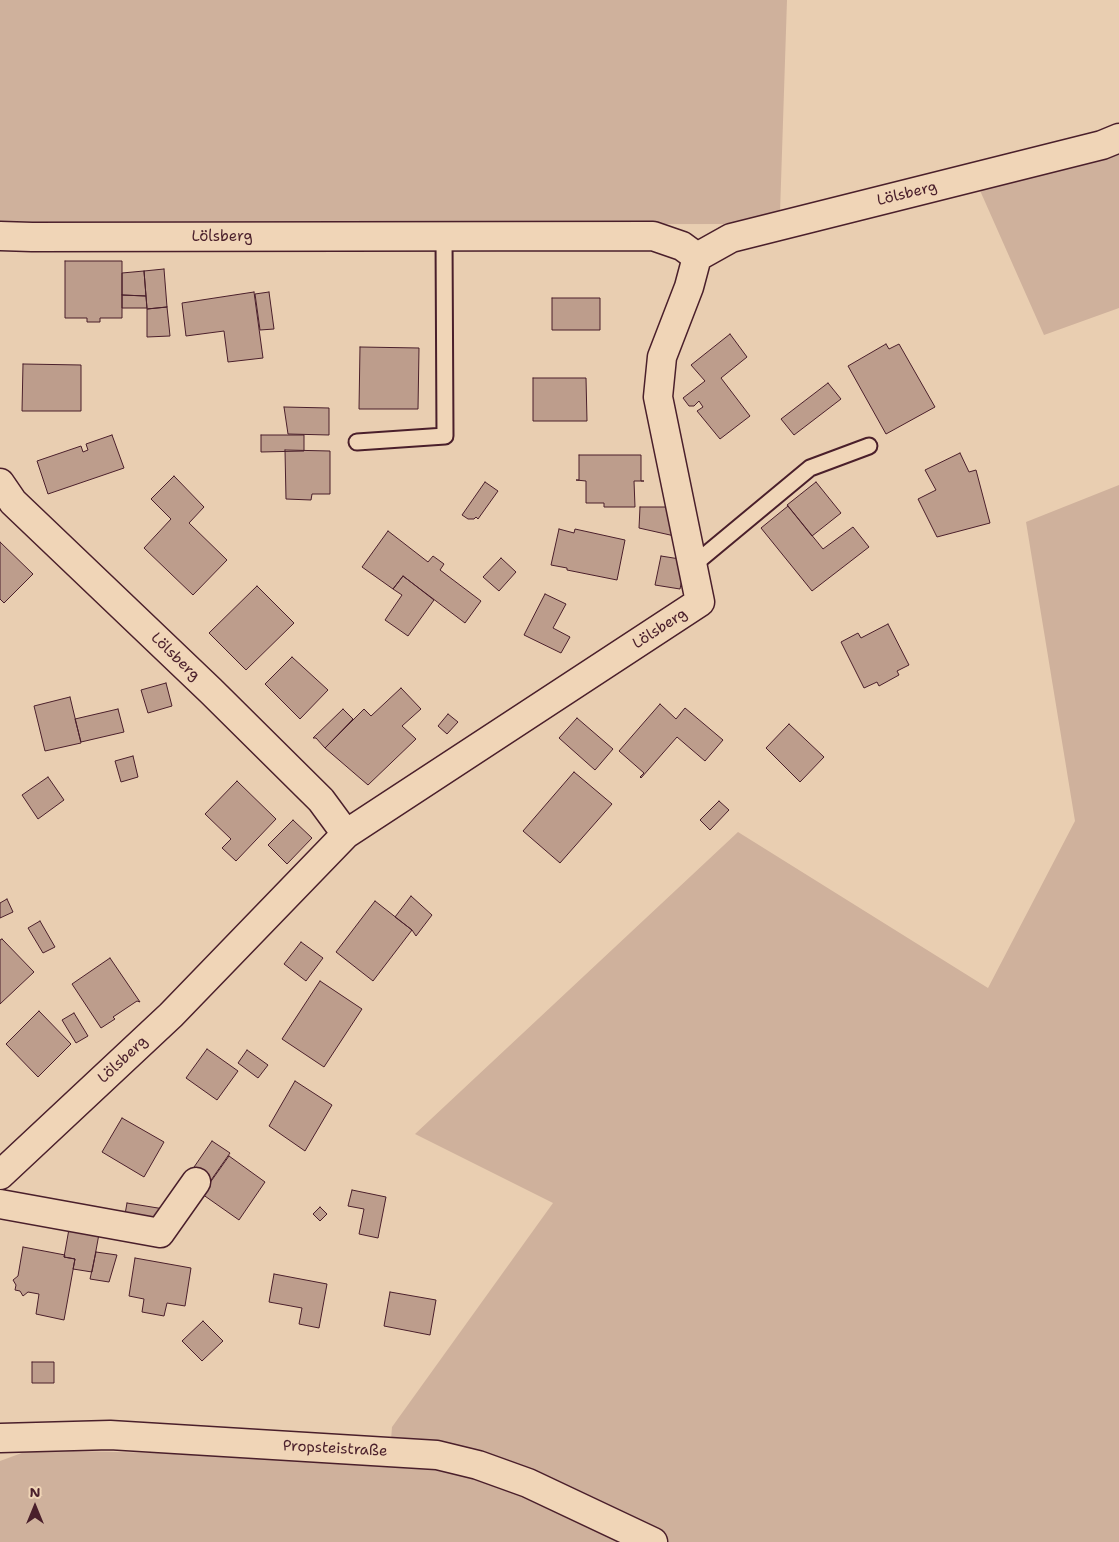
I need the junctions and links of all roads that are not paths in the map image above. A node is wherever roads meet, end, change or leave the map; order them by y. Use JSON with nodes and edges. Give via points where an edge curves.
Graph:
{"nodes":[{"id":1,"x":1119,"y":138,"type":"edge"},
{"id":2,"x":0,"y":236,"type":"edge"},
{"id":3,"x":444,"y":236,"type":"junction"},
{"id":4,"x":696,"y":256,"type":"junction"},
{"id":5,"x":357,"y":442,"type":"dead end"},
{"id":6,"x":869,"y":446,"type":"dead end"},
{"id":7,"x":0,"y":484,"type":"edge"},
{"id":8,"x":692,"y":566,"type":"junction"},
{"id":9,"x":346,"y":834,"type":"junction"},
{"id":10,"x":0,"y":1174,"type":"edge"},
{"id":11,"x":196,"y":1182,"type":"dead end"},
{"id":12,"x":0,"y":1204,"type":"edge"},
{"id":13,"x":0,"y":1438,"type":"edge"},
{"id":14,"x":653,"y":1542,"type":"edge"}],
"edges":[{"from":1,"to":4,"type":"street","name":"Lölsberg","via":[[1102,146],[731,238]]},
{"from":2,"to":3,"type":"street","name":"Lölsberg"},
{"from":3,"to":4,"type":"street","name":"Lölsberg","via":[[653,236],[682,246]]},
{"from":3,"to":5,"type":"lane","via":[[445,436]]},
{"from":4,"to":8,"type":"street","name":"Lölsberg","via":[[689,287],[662,357],[658,397]]},
{"from":6,"to":8,"type":"lane","via":[[810,468]]},
{"from":7,"to":9,"type":"street","name":"Lölsberg","via":[[12,502],[321,800]]},
{"from":8,"to":9,"type":"street","name":"Lölsberg","via":[[700,602]]},
{"from":9,"to":10,"type":"street","name":"Lölsberg","via":[[172,1015]]},
{"from":11,"to":12,"type":"street","via":[[160,1233]]},
{"from":13,"to":14,"type":"street","name":"Propsteistraße","via":[[110,1435],[437,1455],[528,1483]]}]}
